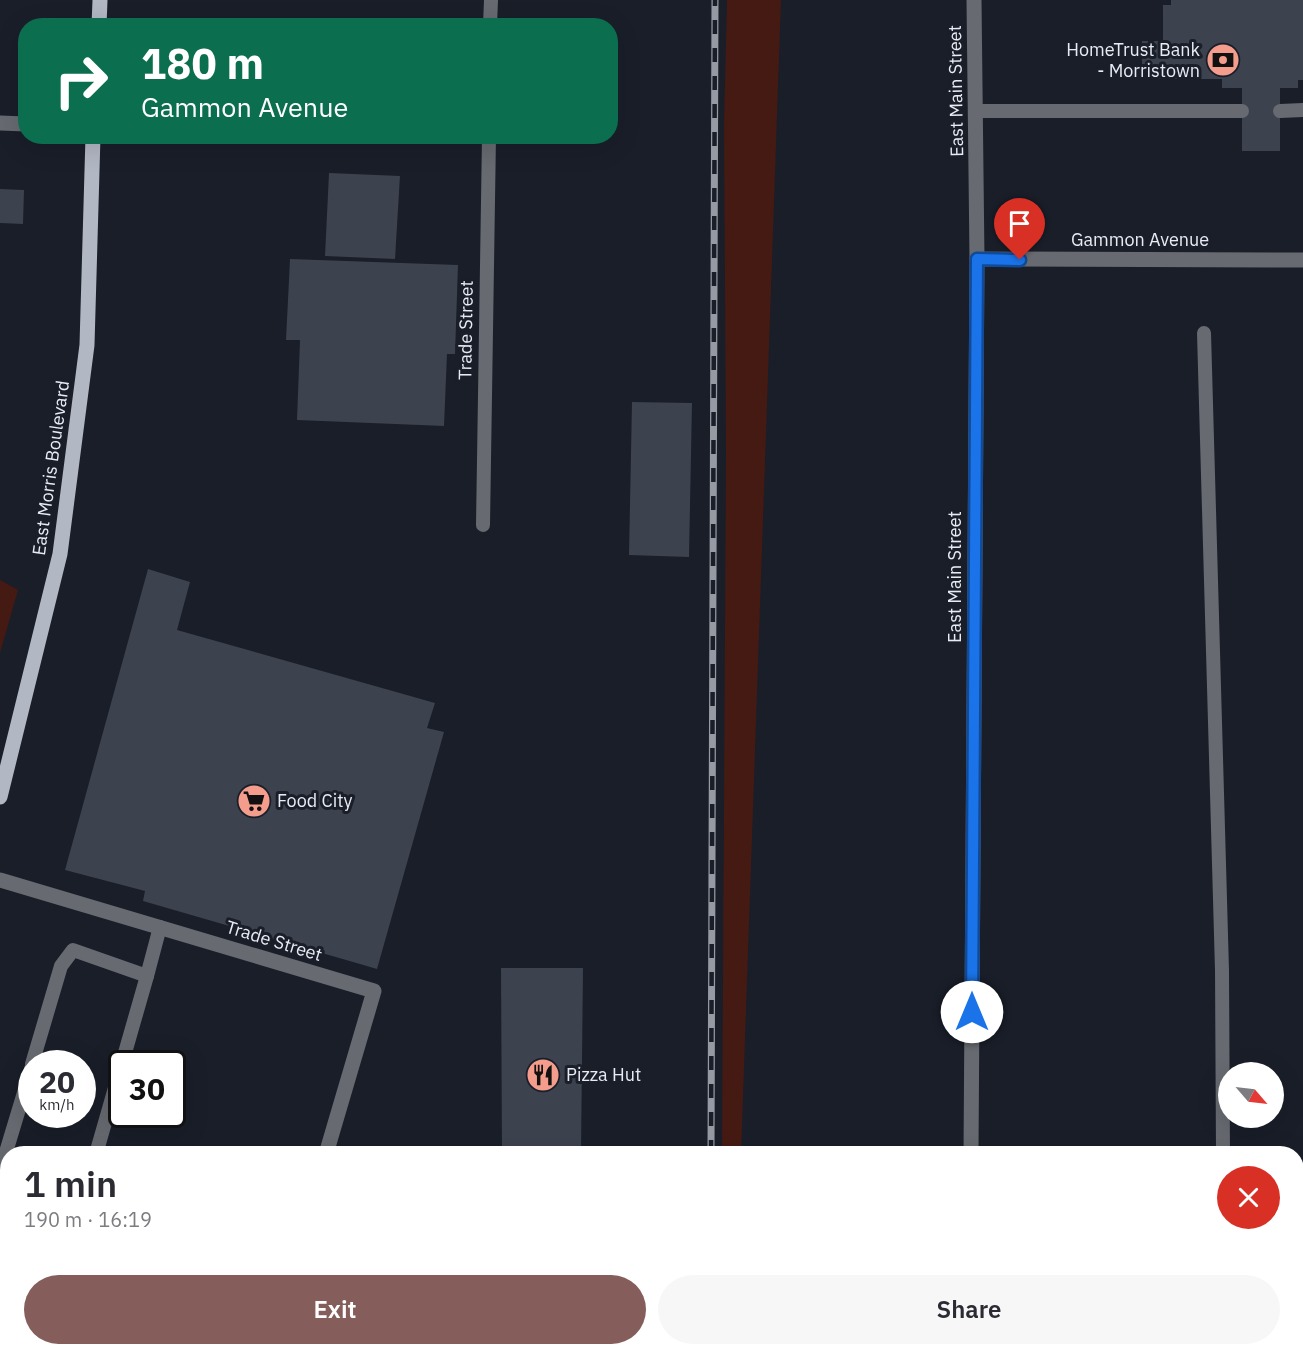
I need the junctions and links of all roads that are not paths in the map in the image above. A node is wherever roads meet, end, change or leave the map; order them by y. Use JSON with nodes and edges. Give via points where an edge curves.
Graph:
{"nodes":[{"id":1,"x":100,"y":0,"type":"edge"},
{"id":2,"x":490,"y":0,"type":"edge"},
{"id":3,"x":974,"y":0,"type":"edge"},
{"id":4,"x":99,"y":18,"type":"edge"},
{"id":5,"x":490,"y":18,"type":"edge"},
{"id":6,"x":1303,"y":110,"type":"edge"},
{"id":7,"x":975,"y":111,"type":"junction"},
{"id":8,"x":1242,"y":111,"type":"dead end"},
{"id":9,"x":1280,"y":111,"type":"dead end"},
{"id":10,"x":0,"y":123,"type":"edge"},
{"id":11,"x":18,"y":124,"type":"edge"},
{"id":12,"x":93,"y":144,"type":"edge"},
{"id":13,"x":489,"y":144,"type":"edge"},
{"id":14,"x":977,"y":259,"type":"junction"},
{"id":15,"x":1303,"y":260,"type":"edge"},
{"id":16,"x":1204,"y":333,"type":"dead end"},
{"id":17,"x":483,"y":525,"type":"dead end"},
{"id":18,"x":0,"y":797,"type":"edge"},
{"id":19,"x":0,"y":880,"type":"edge"},
{"id":20,"x":160,"y":927,"type":"junction"},
{"id":21,"x":147,"y":975,"type":"junction"},
{"id":22,"x":37,"y":1050,"type":"edge"},
{"id":23,"x":18,"y":1112,"type":"edge"},
{"id":24,"x":8,"y":1146,"type":"edge"},
{"id":25,"x":98,"y":1146,"type":"edge"},
{"id":26,"x":328,"y":1146,"type":"edge"},
{"id":27,"x":971,"y":1146,"type":"edge"},
{"id":28,"x":1223,"y":1146,"type":"edge"}],
"edges":[{"from":1,"to":4,"type":"main road"},
{"from":2,"to":5,"type":"lane"},
{"from":3,"to":7,"type":"street","name":"East Main Street"},
{"from":6,"to":9,"type":"lane"},
{"from":7,"to":8,"type":"lane"},
{"from":7,"to":14,"type":"street","name":"East Main Street"},
{"from":10,"to":11,"type":"street"},
{"from":12,"to":18,"type":"main road","name":"East Morris Boulevard","via":[[87,345],[60,554]]},
{"from":13,"to":17,"type":"lane","name":"Trade Street"},
{"from":14,"to":15,"type":"street","name":"Gammon Avenue"},
{"from":14,"to":27,"type":"street","name":"East Main Street"},
{"from":16,"to":28,"type":"lane","via":[[1222,959]]},
{"from":19,"to":20,"type":"street","name":"Trade Street"},
{"from":20,"to":21,"type":"lane"},
{"from":20,"to":26,"type":"street","name":"Trade Street","via":[[374,991]]},
{"from":21,"to":22,"type":"lane","via":[[73,950],[62,966]]},
{"from":21,"to":25,"type":"lane"},
{"from":23,"to":24,"type":"lane"}]}
